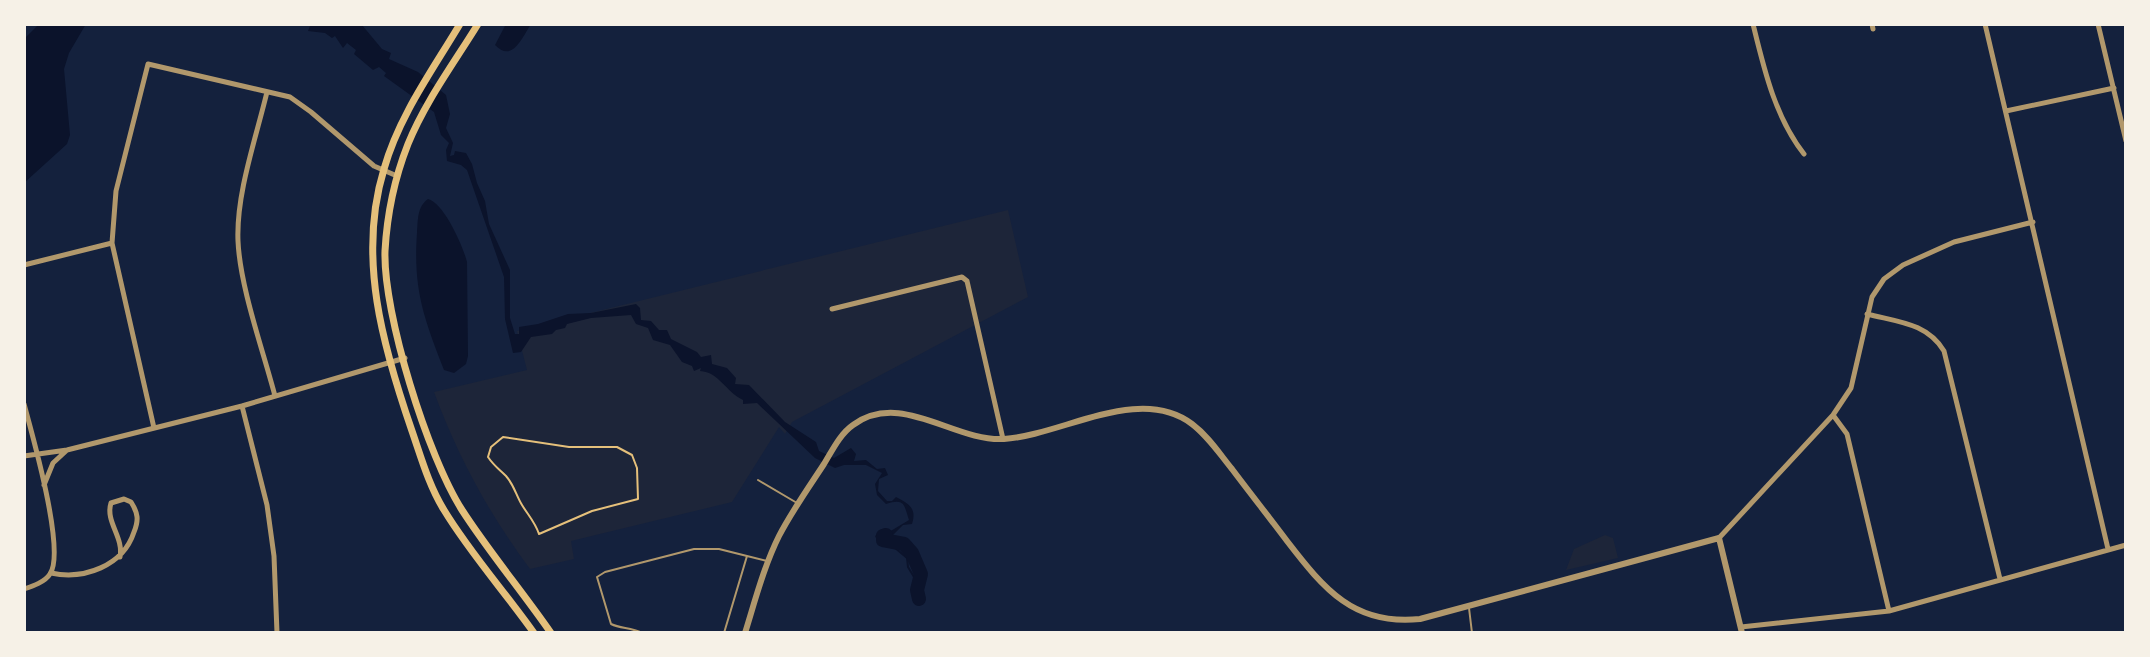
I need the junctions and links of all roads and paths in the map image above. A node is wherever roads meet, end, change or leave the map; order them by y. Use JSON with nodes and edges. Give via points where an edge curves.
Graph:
{"nodes":[{"id":1,"x":460,"y":24,"type":"edge"},
{"id":2,"x":478,"y":24,"type":"edge"},
{"id":3,"x":1753,"y":24,"type":"edge"},
{"id":4,"x":1985,"y":24,"type":"edge"},
{"id":5,"x":2098,"y":24,"type":"edge"},
{"id":6,"x":2114,"y":88,"type":"junction"},
{"id":7,"x":267,"y":92,"type":"junction"},
{"id":8,"x":2006,"y":111,"type":"junction"},
{"id":9,"x":2126,"y":141,"type":"edge"},
{"id":10,"x":1804,"y":154,"type":"dead end"},
{"id":11,"x":383,"y":170,"type":"junction"},
{"id":12,"x":397,"y":176,"type":"junction"},
{"id":13,"x":2033,"y":222,"type":"junction"},
{"id":14,"x":112,"y":243,"type":"junction"},
{"id":15,"x":24,"y":265,"type":"edge"},
{"id":16,"x":832,"y":309,"type":"dead end"},
{"id":17,"x":1867,"y":314,"type":"junction"},
{"id":18,"x":405,"y":358,"type":"junction"},
{"id":19,"x":390,"y":363,"type":"junction"},
{"id":20,"x":275,"y":396,"type":"junction"},
{"id":21,"x":24,"y":404,"type":"edge"},
{"id":22,"x":242,"y":406,"type":"junction"},
{"id":23,"x":1833,"y":415,"type":"junction"},
{"id":24,"x":154,"y":428,"type":"junction"},
{"id":25,"x":1003,"y":439,"type":"junction"},
{"id":26,"x":67,"y":450,"type":"junction"},
{"id":27,"x":38,"y":455,"type":"junction"},
{"id":28,"x":24,"y":456,"type":"edge"},
{"id":29,"x":758,"y":480,"type":"dead end"},
{"id":30,"x":44,"y":486,"type":"junction"},
{"id":31,"x":516,"y":489,"type":"joint"},
{"id":32,"x":798,"y":504,"type":"junction"},
{"id":33,"x":1719,"y":538,"type":"junction"},
{"id":34,"x":2126,"y":545,"type":"edge"},
{"id":35,"x":2108,"y":549,"type":"junction"},
{"id":36,"x":747,"y":556,"type":"junction"},
{"id":37,"x":120,"y":557,"type":"junction"},
{"id":38,"x":768,"y":561,"type":"junction"},
{"id":39,"x":51,"y":573,"type":"junction"},
{"id":40,"x":2000,"y":579,"type":"junction"},
{"id":41,"x":24,"y":589,"type":"edge"},
{"id":42,"x":1468,"y":607,"type":"junction"},
{"id":43,"x":1889,"y":611,"type":"junction"},
{"id":44,"x":1742,"y":630,"type":"edge"},
{"id":45,"x":277,"y":633,"type":"edge"},
{"id":46,"x":534,"y":633,"type":"edge"},
{"id":47,"x":551,"y":633,"type":"edge"},
{"id":48,"x":642,"y":633,"type":"edge"},
{"id":49,"x":724,"y":633,"type":"edge"},
{"id":50,"x":745,"y":633,"type":"edge"},
{"id":51,"x":1472,"y":633,"type":"edge"}],
"edges":[{"from":1,"to":11,"type":"main road","via":[[409,107]]},
{"from":2,"to":12,"type":"main road","via":[[409,142]]},
{"from":3,"to":10,"type":"street","via":[[1766,77],[1792,140]]},
{"from":4,"to":8,"type":"street"},
{"from":5,"to":6,"type":"street"},
{"from":6,"to":8,"type":"street"},
{"from":6,"to":9,"type":"street"},
{"from":7,"to":11,"type":"street","via":[[290,97]]},
{"from":7,"to":14,"type":"street","via":[[148,64],[116,191]]},
{"from":7,"to":20,"type":"street","via":[[238,241]]},
{"from":8,"to":13,"type":"street"},
{"from":11,"to":12,"type":"street"},
{"from":11,"to":19,"type":"main road","via":[[372,250]]},
{"from":12,"to":18,"type":"main road","via":[[385,252]]},
{"from":13,"to":17,"type":"street","via":[[1954,242],[1903,265],[1884,279]]},
{"from":13,"to":35,"type":"street"},
{"from":14,"to":15,"type":"street"},
{"from":14,"to":24,"type":"street"},
{"from":16,"to":25,"type":"street","via":[[962,277]]},
{"from":17,"to":23,"type":"street","via":[[1851,388]]},
{"from":17,"to":40,"type":"street","via":[[1920,328],[1935,336],[1944,351]]},
{"from":18,"to":19,"type":"street"},
{"from":18,"to":47,"type":"main road","via":[[439,467],[461,509]]},
{"from":19,"to":20,"type":"street"},
{"from":19,"to":46,"type":"main road","via":[[443,509]]},
{"from":20,"to":22,"type":"street"},
{"from":21,"to":27,"type":"street"},
{"from":22,"to":24,"type":"street"},
{"from":22,"to":45,"type":"street","via":[[267,505]]},
{"from":23,"to":33,"type":"street"},
{"from":23,"to":43,"type":"street","via":[[1847,434]]},
{"from":24,"to":26,"type":"street"},
{"from":25,"to":32,"type":"street","via":[[916,417],[866,417],[833,450]]},
{"from":25,"to":42,"type":"street","via":[[1140,408],[1174,414],[1211,443],[1336,598],[1360,612],[1394,620]]},
{"from":26,"to":27,"type":"street"},
{"from":26,"to":30,"type":"street","via":[[53,463]]},
{"from":27,"to":28,"type":"street"},
{"from":27,"to":30,"type":"street"},
{"from":29,"to":32,"type":"lane"},
{"from":30,"to":39,"type":"street","via":[[55,557]]},
{"from":31,"to":31,"type":"path","via":[[488,457],[503,437],[569,447],[617,447],[632,455],[637,468],[638,499],[592,511],[539,534]]},
{"from":32,"to":38,"type":"street"},
{"from":33,"to":42,"type":"street"},
{"from":33,"to":44,"type":"street"},
{"from":34,"to":35,"type":"street"},
{"from":35,"to":40,"type":"street"},
{"from":36,"to":38,"type":"lane"},
{"from":36,"to":48,"type":"lane","via":[[694,549],[597,577],[611,624]]},
{"from":36,"to":49,"type":"lane"},
{"from":37,"to":37,"type":"street","via":[[138,521],[131,502],[124,499],[111,503],[109,510]]},
{"from":37,"to":39,"type":"street","via":[[78,574]]},
{"from":38,"to":50,"type":"street"},
{"from":39,"to":41,"type":"street"},
{"from":40,"to":43,"type":"street"},
{"from":42,"to":51,"type":"lane"},
{"from":43,"to":44,"type":"street"}]}
